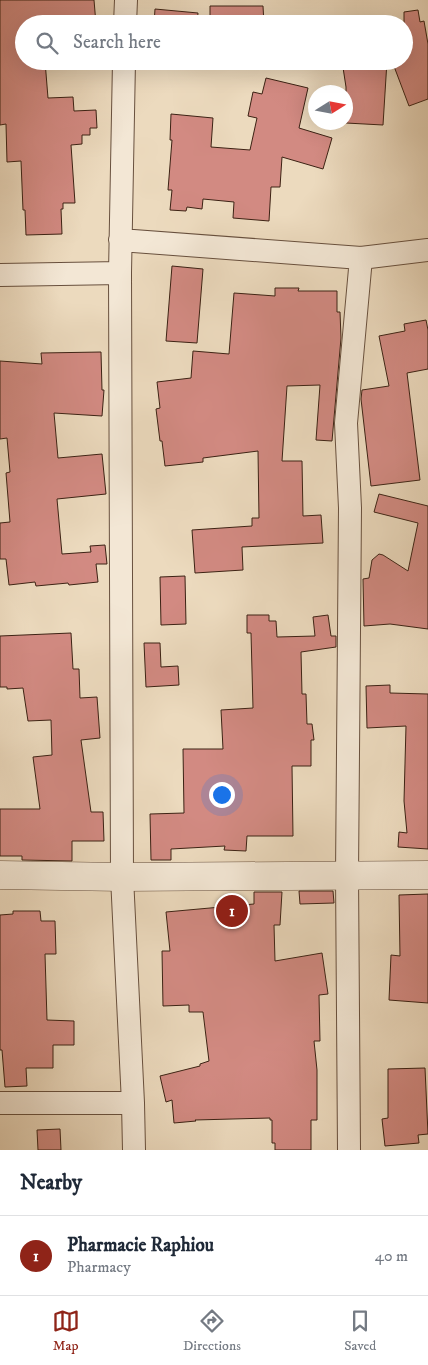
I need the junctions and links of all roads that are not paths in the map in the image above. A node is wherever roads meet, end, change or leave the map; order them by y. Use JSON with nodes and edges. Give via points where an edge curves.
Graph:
{"nodes":[{"id":1,"x":126,"y":0,"type":"edge"},
{"id":2,"x":125,"y":15,"type":"edge"},
{"id":3,"x":124,"y":70,"type":"edge"},
{"id":4,"x":120,"y":240,"type":"junction"},
{"id":5,"x":428,"y":250,"type":"edge"},
{"id":6,"x":362,"y":258,"type":"junction"},
{"id":7,"x":120,"y":273,"type":"junction"},
{"id":8,"x":0,"y":275,"type":"edge"},
{"id":9,"x":0,"y":874,"type":"edge"},
{"id":10,"x":347,"y":875,"type":"junction"},
{"id":11,"x":428,"y":875,"type":"edge"},
{"id":12,"x":122,"y":877,"type":"junction"},
{"id":13,"x":0,"y":1103,"type":"edge"},
{"id":14,"x":133,"y":1103,"type":"junction"},
{"id":15,"x":134,"y":1150,"type":"edge"},
{"id":16,"x":349,"y":1150,"type":"edge"}],
"edges":[{"from":1,"to":2,"type":"street"},
{"from":3,"to":4,"type":"street"},
{"from":4,"to":6,"type":"street"},
{"from":4,"to":7,"type":"street"},
{"from":5,"to":6,"type":"street"},
{"from":6,"to":10,"type":"street","via":[[346,423],[350,508]]},
{"from":7,"to":8,"type":"street"},
{"from":7,"to":12,"type":"street"},
{"from":9,"to":12,"type":"street"},
{"from":10,"to":11,"type":"street"},
{"from":10,"to":12,"type":"street"},
{"from":10,"to":16,"type":"street"},
{"from":12,"to":14,"type":"street"},
{"from":13,"to":14,"type":"street"},
{"from":14,"to":15,"type":"street"}]}
